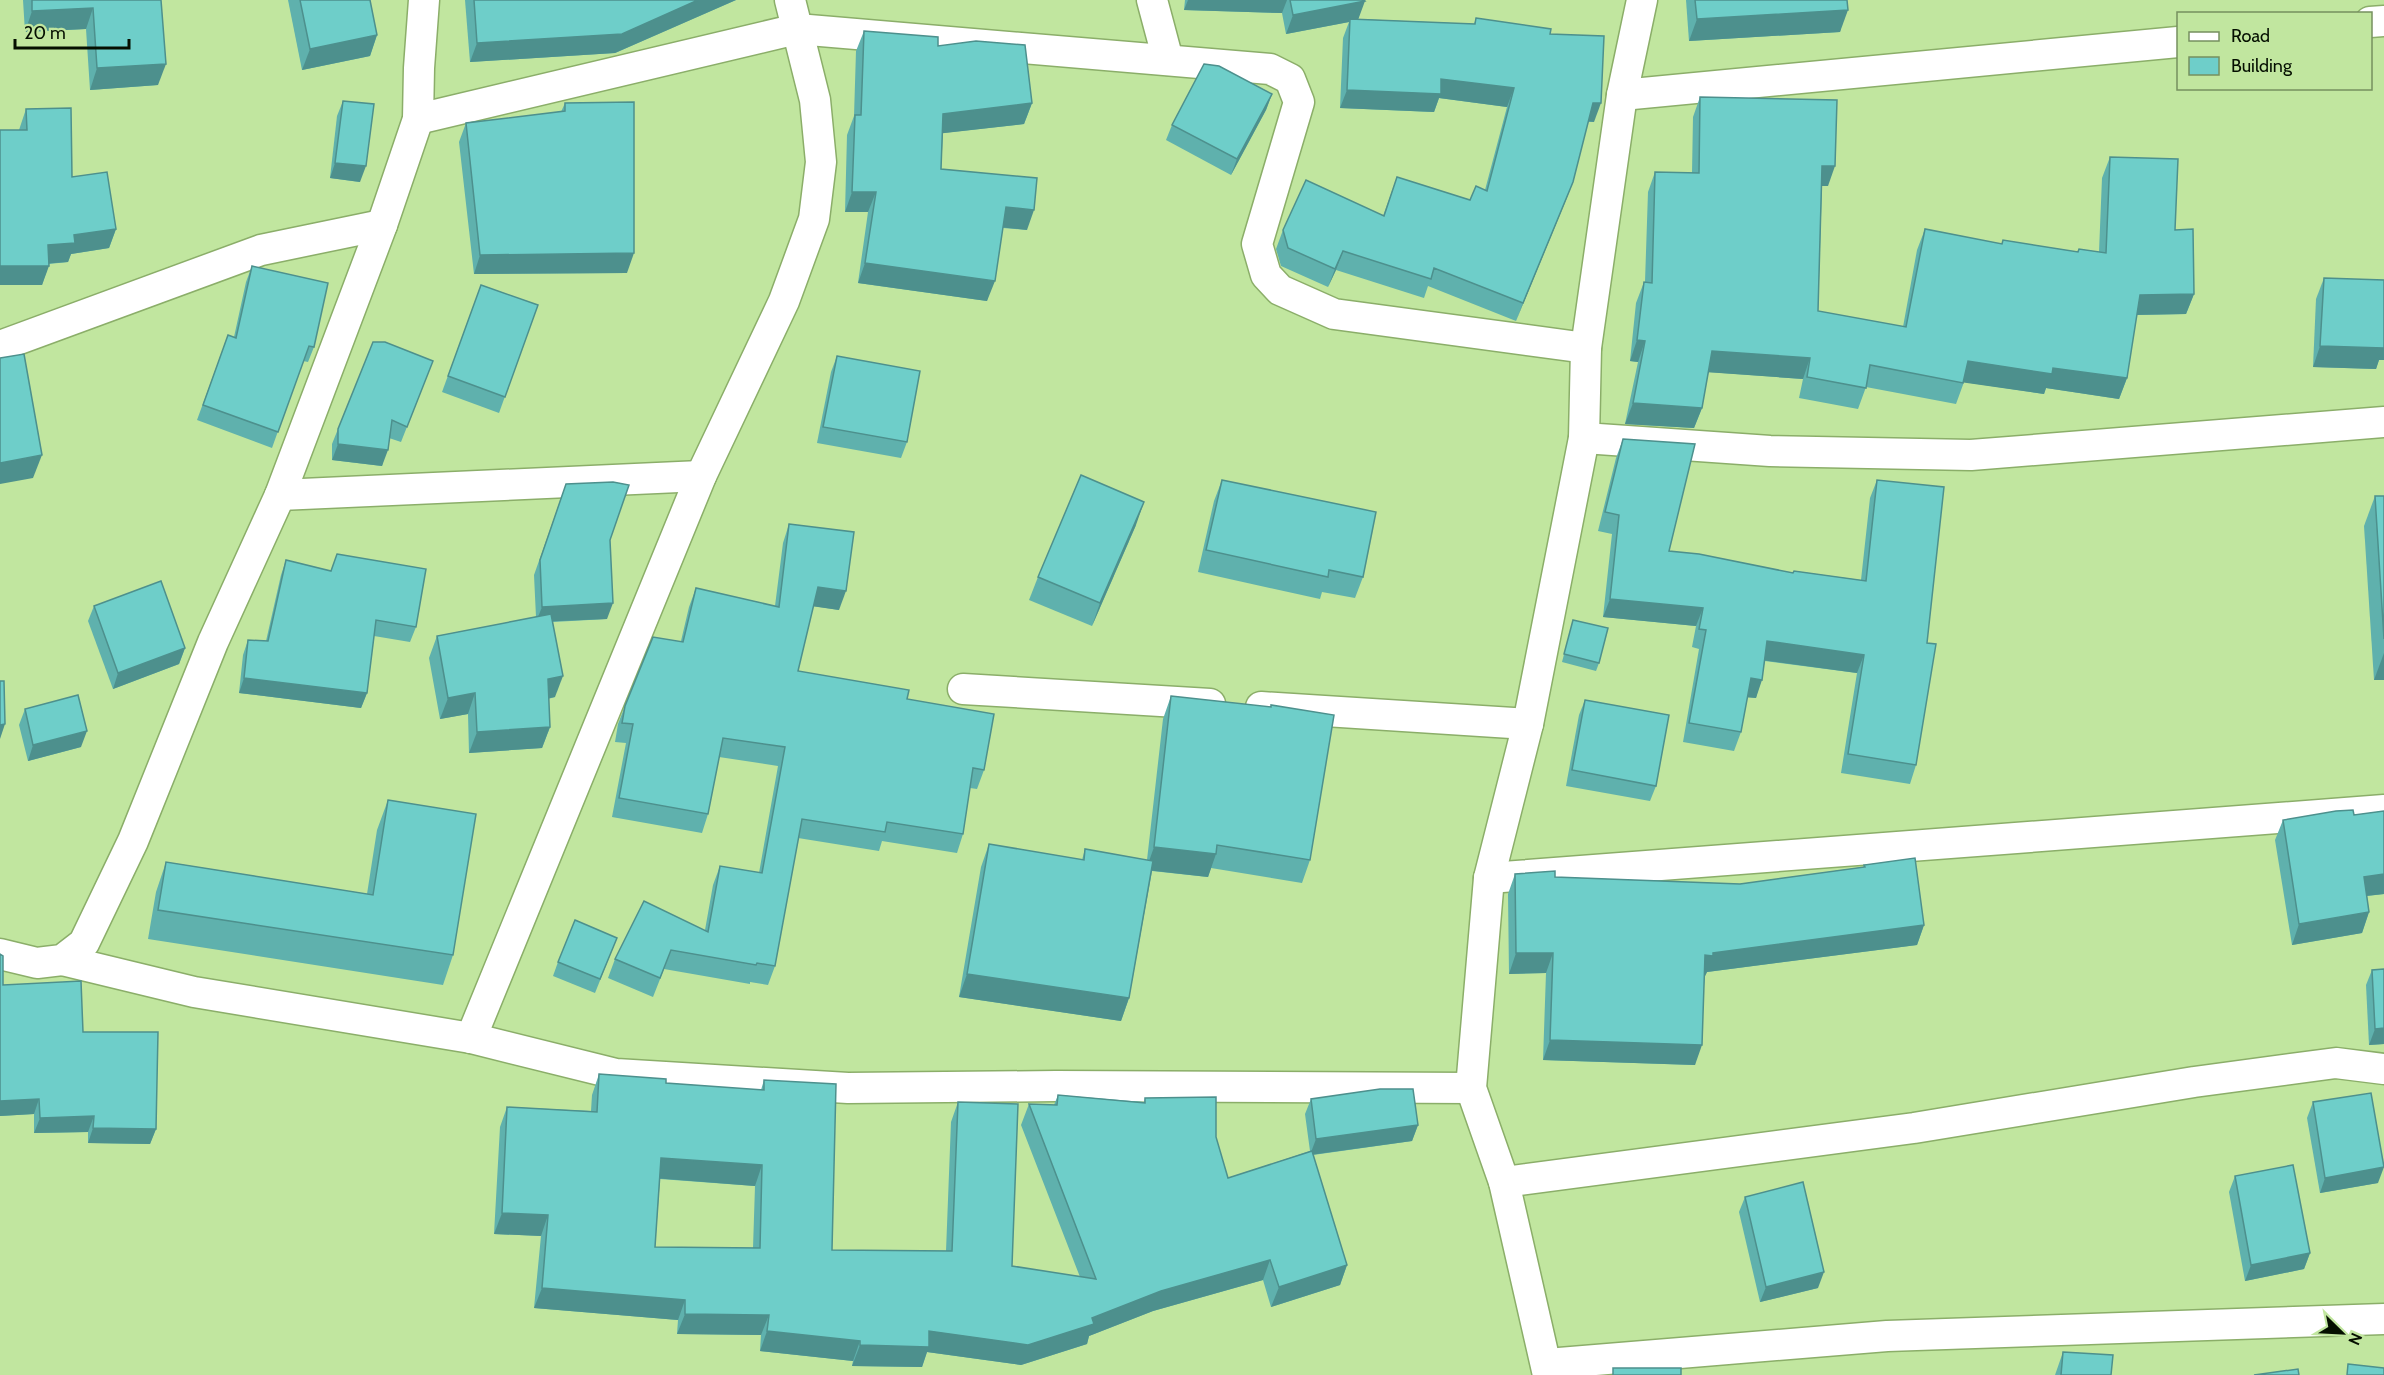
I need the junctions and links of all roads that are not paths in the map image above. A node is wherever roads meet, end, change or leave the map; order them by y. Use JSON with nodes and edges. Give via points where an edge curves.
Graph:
{"nodes":[{"id":1,"x":424,"y":0,"type":"edge"},
{"id":2,"x":790,"y":0,"type":"edge"},
{"id":3,"x":1152,"y":0,"type":"edge"},
{"id":4,"x":1642,"y":0,"type":"edge"},
{"id":5,"x":797,"y":29,"type":"junction"},
{"id":6,"x":2177,"y":42,"type":"edge"},
{"id":7,"x":1168,"y":60,"type":"junction"},
{"id":8,"x":1623,"y":95,"type":"junction"},
{"id":9,"x":418,"y":119,"type":"junction"},
{"id":10,"x":382,"y":225,"type":"junction"},
{"id":11,"x":0,"y":346,"type":"edge"},
{"id":12,"x":1586,"y":348,"type":"junction"},
{"id":13,"x":2384,"y":423,"type":"edge"},
{"id":14,"x":1584,"y":438,"type":"junction"},
{"id":15,"x":701,"y":476,"type":"junction"},
{"id":16,"x":280,"y":495,"type":"junction"},
{"id":17,"x":963,"y":689,"type":"dead end"},
{"id":18,"x":1528,"y":724,"type":"junction"},
{"id":19,"x":2384,"y":810,"type":"edge"},
{"id":20,"x":1489,"y":878,"type":"junction"},
{"id":21,"x":0,"y":954,"type":"edge"},
{"id":22,"x":62,"y":960,"type":"junction"},
{"id":23,"x":471,"y":1038,"type":"junction"},
{"id":24,"x":2384,"y":1070,"type":"edge"},
{"id":25,"x":1471,"y":1088,"type":"junction"},
{"id":26,"x":1504,"y":1182,"type":"junction"},
{"id":27,"x":2384,"y":1319,"type":"edge"},
{"id":28,"x":1547,"y":1370,"type":"edge"}],
"edges":[{"from":1,"to":9,"type":"street"},
{"from":2,"to":5,"type":"street"},
{"from":3,"to":7,"type":"street"},
{"from":4,"to":8,"type":"street"},
{"from":5,"to":7,"type":"street"},
{"from":5,"to":9,"type":"street"},
{"from":5,"to":15,"type":"street","via":[[815,100],[821,162],[814,219],[784,302]]},
{"from":6,"to":8,"type":"street"},
{"from":7,"to":12,"type":"street","via":[[1270,69],[1290,79],[1299,102],[1257,244],[1266,275],[1280,290],[1334,314]]},
{"from":8,"to":12,"type":"street"},
{"from":9,"to":10,"type":"street"},
{"from":10,"to":11,"type":"street","via":[[261,250]]},
{"from":10,"to":16,"type":"street"},
{"from":12,"to":14,"type":"street"},
{"from":13,"to":14,"type":"street","via":[[1971,455],[1770,451]]},
{"from":14,"to":18,"type":"street"},
{"from":15,"to":16,"type":"street"},
{"from":15,"to":23,"type":"street"},
{"from":16,"to":22,"type":"street","via":[[213,642],[133,841],[84,943]]},
{"from":17,"to":18,"type":"street"},
{"from":18,"to":20,"type":"street"},
{"from":19,"to":20,"type":"street"},
{"from":20,"to":25,"type":"street"},
{"from":21,"to":22,"type":"street","via":[[37,963]]},
{"from":22,"to":23,"type":"street","via":[[194,992]]},
{"from":23,"to":25,"type":"street","via":[[616,1074],[848,1088]]},
{"from":24,"to":26,"type":"street","via":[[2336,1063],[1914,1128]]},
{"from":25,"to":26,"type":"street"},
{"from":26,"to":28,"type":"street"},
{"from":27,"to":28,"type":"street","via":[[1887,1336]]}]}
